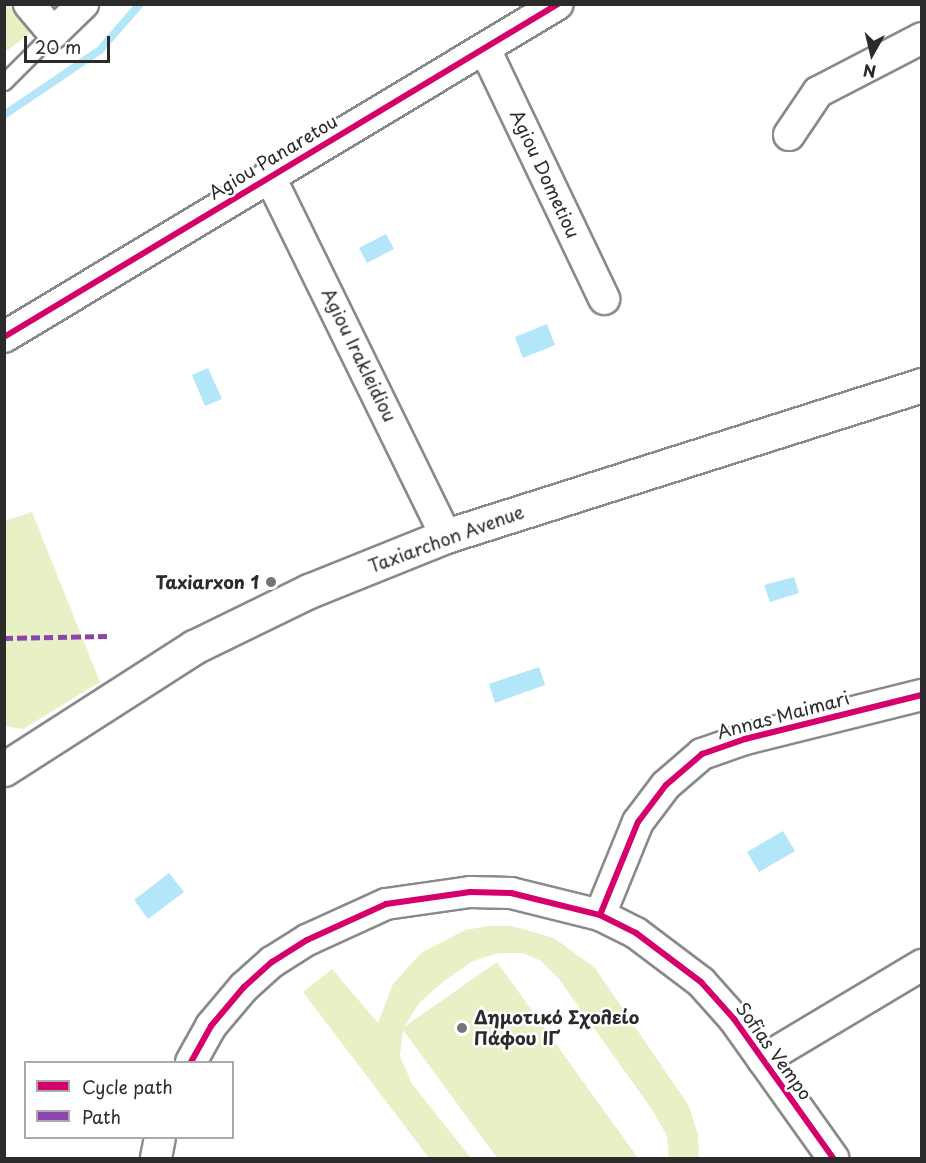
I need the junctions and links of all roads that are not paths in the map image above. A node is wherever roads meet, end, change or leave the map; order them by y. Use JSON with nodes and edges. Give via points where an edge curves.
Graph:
{"nodes":[{"id":1,"x":28,"y":4,"type":"edge"},
{"id":2,"x":83,"y":4,"type":"edge"},
{"id":3,"x":558,"y":4,"type":"edge"},
{"id":4,"x":53,"y":33,"type":"junction"},
{"id":5,"x":921,"y":38,"type":"edge"},
{"id":6,"x":485,"y":49,"type":"junction"},
{"id":7,"x":4,"y":82,"type":"edge"},
{"id":8,"x":789,"y":135,"type":"dead end"},
{"id":9,"x":269,"y":175,"type":"junction"},
{"id":10,"x":604,"y":299,"type":"dead end"},
{"id":11,"x":4,"y":337,"type":"edge"},
{"id":12,"x":921,"y":385,"type":"edge"},
{"id":13,"x":446,"y":536,"type":"junction"},
{"id":14,"x":921,"y":695,"type":"edge"},
{"id":15,"x":4,"y":769,"type":"edge"},
{"id":16,"x":600,"y":915,"type":"junction"},
{"id":17,"x":921,"y":965,"type":"edge"},
{"id":18,"x":763,"y":1060,"type":"junction"},
{"id":19,"x":192,"y":1061,"type":"edge"},
{"id":20,"x":160,"y":1139,"type":"edge"},
{"id":21,"x":156,"y":1158,"type":"edge"},
{"id":22,"x":833,"y":1158,"type":"edge"}],
"edges":[{"from":1,"to":4,"type":"street"},
{"from":2,"to":4,"type":"street"},
{"from":3,"to":6,"type":"street","name":"Agiou Panaretou"},
{"from":4,"to":7,"type":"lane"},
{"from":5,"to":8,"type":"street","via":[[818,92]]},
{"from":6,"to":9,"type":"street","name":"Agiou Panaretou"},
{"from":6,"to":10,"type":"street","name":"Agiou Dometiou"},
{"from":9,"to":11,"type":"street","name":"Agiou Panaretou"},
{"from":9,"to":13,"type":"street","name":"Agiou Irakleidiou"},
{"from":12,"to":13,"type":"main road","name":"Taxiarchon Avenue"},
{"from":13,"to":15,"type":"main road","name":"Taxiarchon Avenue","via":[[309,591],[194,647]]},
{"from":14,"to":16,"type":"street","name":"Annas Maimari","via":[[745,739],[702,754],[666,785],[638,822]]},
{"from":16,"to":18,"type":"street","name":"Sofias Vempo","via":[[636,933],[701,982]]},
{"from":16,"to":19,"type":"street","name":"Sofias Vempo","via":[[511,893],[470,892],[386,904],[308,940],[272,962],[244,987],[211,1026]]},
{"from":17,"to":18,"type":"street"},
{"from":18,"to":22,"type":"street","name":"Sofias Vempo"},
{"from":20,"to":21,"type":"street"}]}
